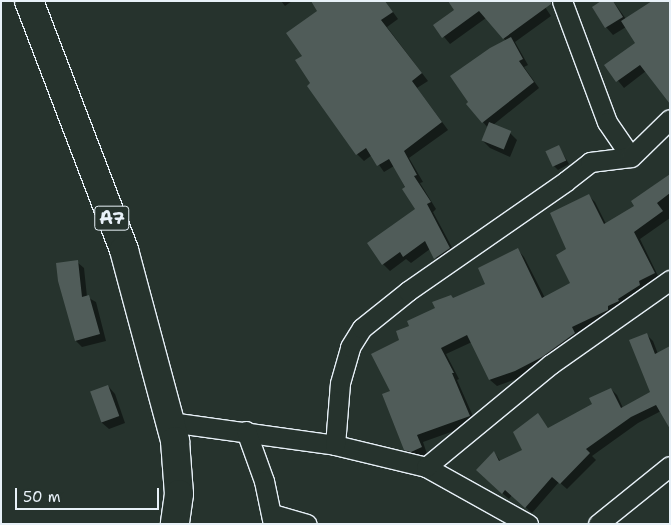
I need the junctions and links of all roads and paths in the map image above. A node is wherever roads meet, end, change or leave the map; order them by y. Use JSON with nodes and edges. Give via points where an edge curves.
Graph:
{"nodes":[{"id":1,"x":29,"y":1,"type":"edge"},
{"id":2,"x":562,"y":1,"type":"edge"},
{"id":3,"x":670,"y":120,"type":"edge"},
{"id":4,"x":631,"y":158,"type":"junction"},
{"id":5,"x":670,"y":280,"type":"edge"},
{"id":6,"x":246,"y":431,"type":"junction"},
{"id":7,"x":173,"y":432,"type":"junction"},
{"id":8,"x":335,"y":445,"type":"junction"},
{"id":9,"x":426,"y":466,"type":"junction"},
{"id":10,"x":670,"y":466,"type":"edge"},
{"id":11,"x":273,"y":519,"type":"edge"},
{"id":12,"x":174,"y":524,"type":"edge"},
{"id":13,"x":307,"y":524,"type":"edge"},
{"id":14,"x":528,"y":524,"type":"edge"},
{"id":15,"x":598,"y":524,"type":"edge"}],
"edges":[{"from":1,"to":7,"type":"highway","number":"A7","via":[[124,250]]},
{"from":2,"to":4,"type":"street","via":[[607,122]]},
{"from":3,"to":4,"type":"street"},
{"from":4,"to":8,"type":"street","via":[[590,162],[408,291],[362,328],[350,347],[340,383]]},
{"from":5,"to":9,"type":"street","via":[[550,364]]},
{"from":6,"to":7,"type":"street"},
{"from":6,"to":8,"type":"street"},
{"from":6,"to":11,"type":"street","via":[[264,480]]},
{"from":7,"to":12,"type":"highway","number":"A7","via":[[179,494]]},
{"from":8,"to":9,"type":"street"},
{"from":9,"to":14,"type":"street"},
{"from":10,"to":15,"type":"street"},
{"from":11,"to":13,"type":"street"}]}
